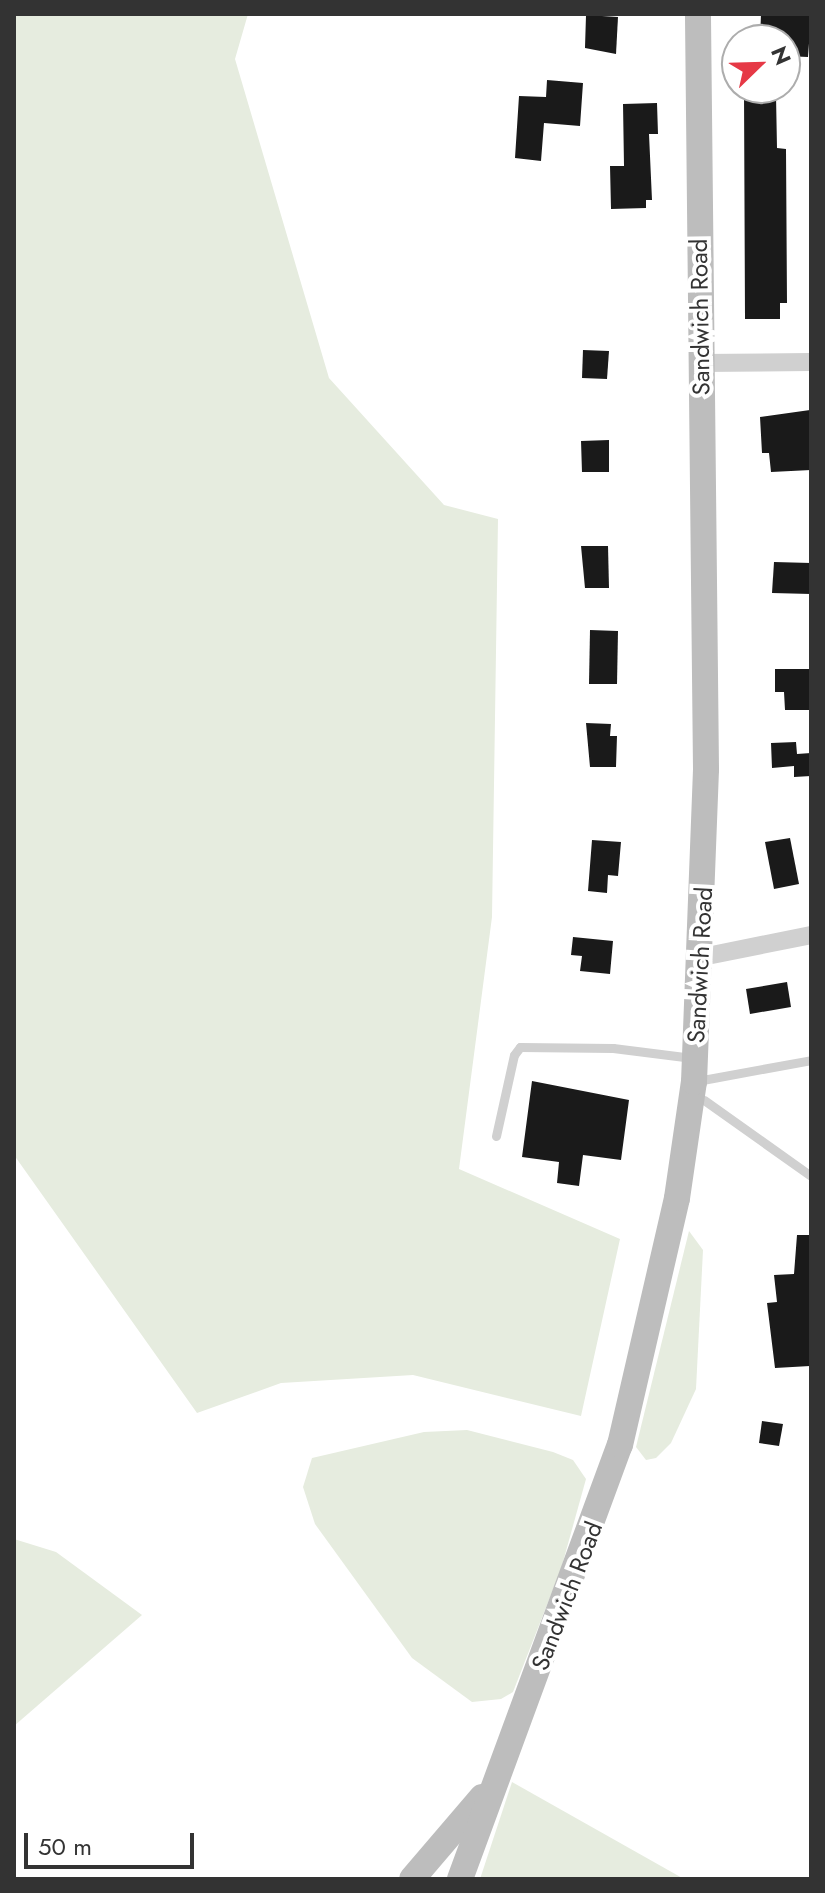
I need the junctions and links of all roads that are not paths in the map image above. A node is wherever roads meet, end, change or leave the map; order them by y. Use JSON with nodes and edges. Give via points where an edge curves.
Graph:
{"nodes":[{"id":1,"x":698,"y":14,"type":"edge"},
{"id":2,"x":811,"y":362,"type":"edge"},
{"id":3,"x":701,"y":363,"type":"junction"},
{"id":4,"x":811,"y":935,"type":"edge"},
{"id":5,"x":702,"y":957,"type":"junction"},
{"id":6,"x":811,"y":1060,"type":"edge"},
{"id":7,"x":698,"y":1080,"type":"junction"},
{"id":8,"x":496,"y":1136,"type":"dead end"},
{"id":9,"x":811,"y":1176,"type":"edge"},
{"id":10,"x":495,"y":1782,"type":"junction"},
{"id":11,"x":412,"y":1879,"type":"edge"},
{"id":12,"x":460,"y":1879,"type":"edge"}],
"edges":[{"from":1,"to":3,"type":"main road","name":"Sandwich Road"},
{"from":2,"to":3,"type":"street"},
{"from":3,"to":5,"type":"main road","name":"Sandwich Road","via":[[706,711]]},
{"from":4,"to":5,"type":"street"},
{"from":5,"to":7,"type":"main road","name":"Sandwich Road"},
{"from":6,"to":7,"type":"lane"},
{"from":7,"to":8,"type":"lane","via":[[613,1048],[520,1047]]},
{"from":7,"to":9,"type":"lane"},
{"from":7,"to":10,"type":"main road","name":"Sandwich Road","via":[[677,1198],[620,1445]]},
{"from":10,"to":11,"type":"main road"},
{"from":10,"to":12,"type":"main road","name":"Sandwich Road"}]}
